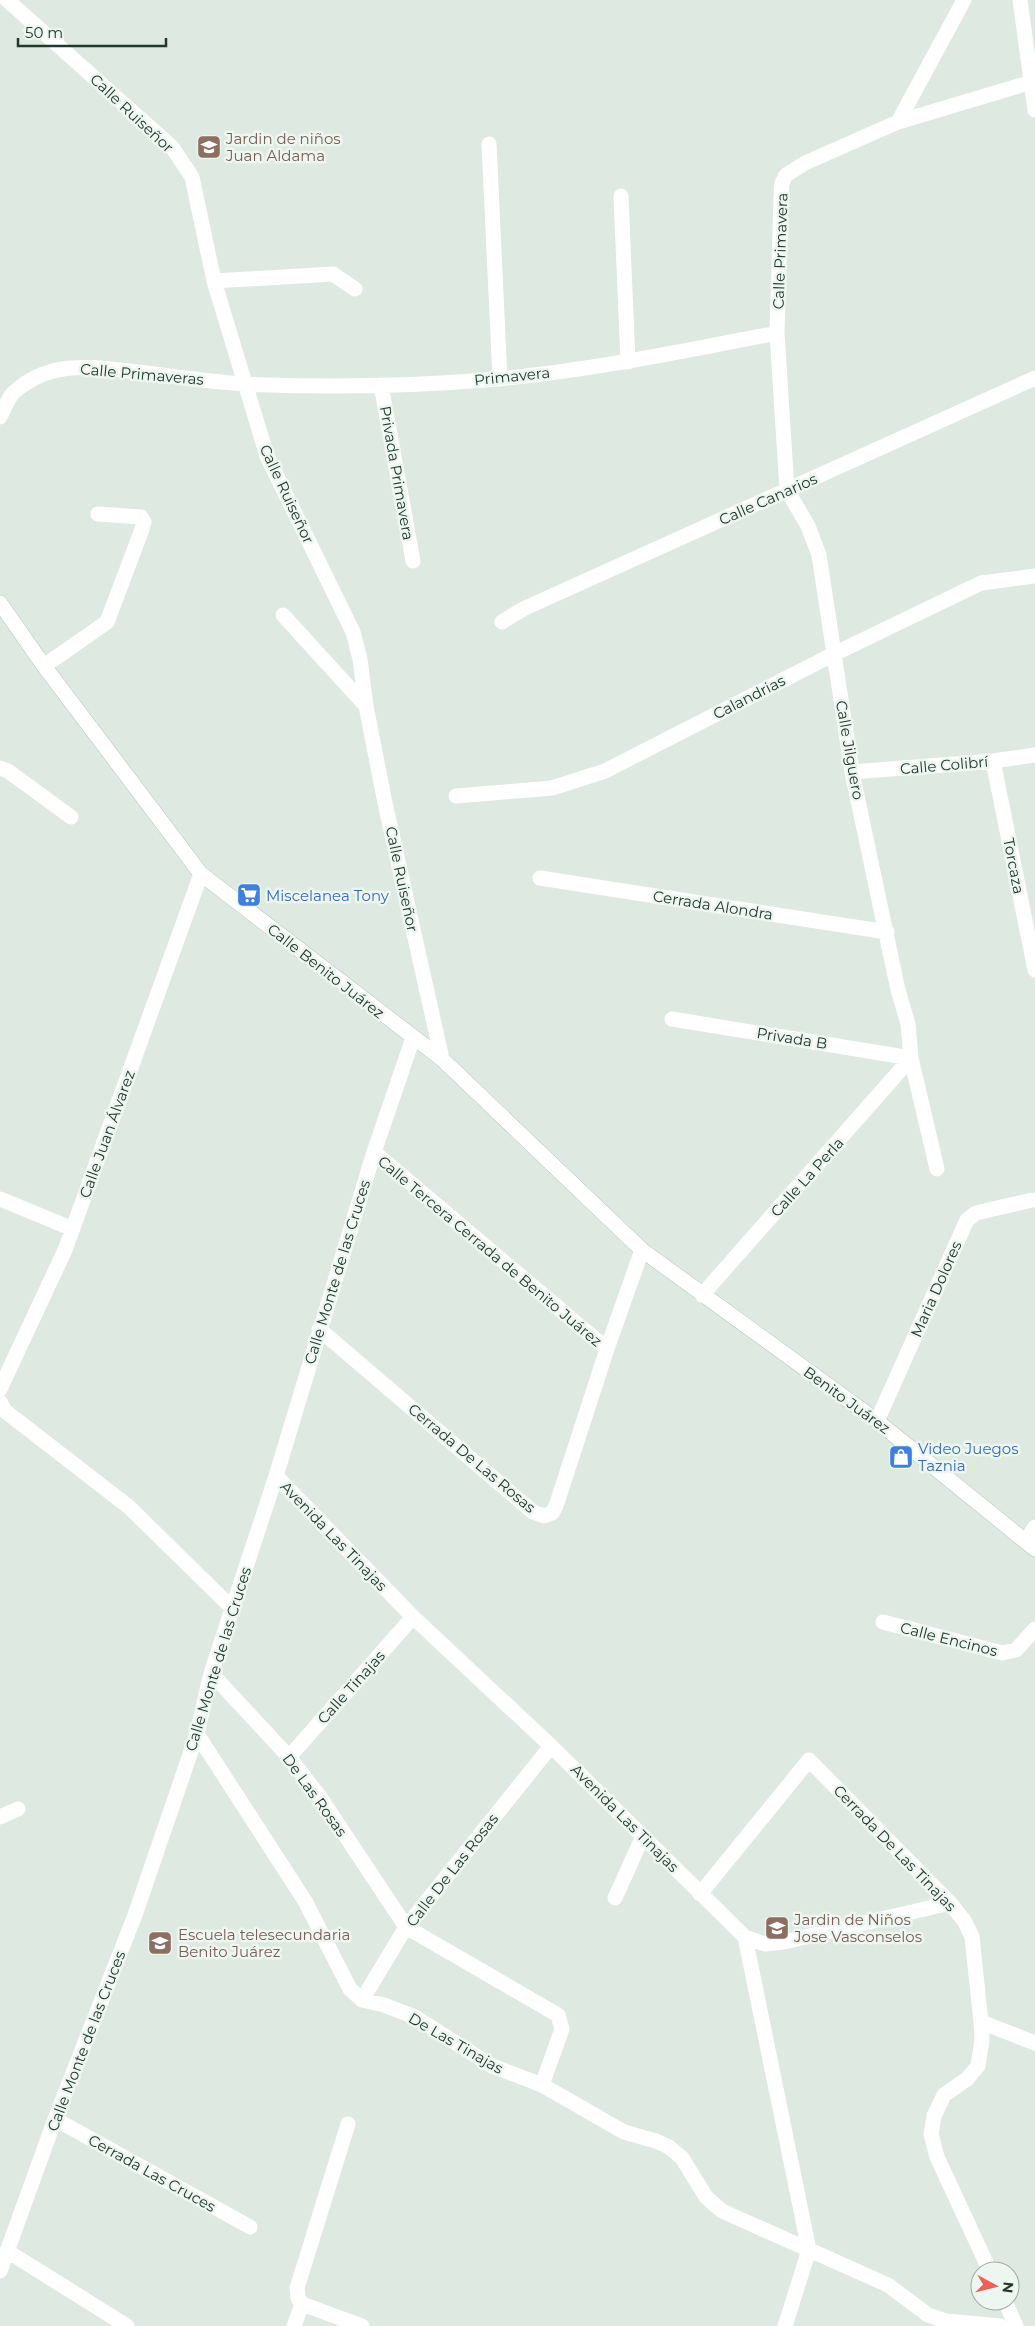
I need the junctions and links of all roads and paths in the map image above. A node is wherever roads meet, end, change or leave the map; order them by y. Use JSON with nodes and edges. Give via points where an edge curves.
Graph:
{"nodes":[{"id":1,"x":7,"y":0,"type":"edge"},
{"id":2,"x":964,"y":0,"type":"edge"},
{"id":3,"x":1020,"y":0,"type":"edge"},
{"id":4,"x":1032,"y":82,"type":"junction"},
{"id":5,"x":1035,"y":110,"type":"edge"},
{"id":6,"x":898,"y":122,"type":"junction"},
{"id":7,"x":489,"y":144,"type":"dead end"},
{"id":8,"x":621,"y":196,"type":"dead end"},
{"id":9,"x":214,"y":281,"type":"junction"},
{"id":10,"x":355,"y":288,"type":"dead end"},
{"id":11,"x":777,"y":333,"type":"junction"},
{"id":12,"x":628,"y":362,"type":"junction"},
{"id":13,"x":1035,"y":378,"type":"edge"},
{"id":14,"x":500,"y":379,"type":"junction"},
{"id":15,"x":244,"y":384,"type":"junction"},
{"id":16,"x":381,"y":385,"type":"junction"},
{"id":17,"x":0,"y":417,"type":"edge"},
{"id":18,"x":787,"y":490,"type":"junction"},
{"id":19,"x":98,"y":514,"type":"dead end"},
{"id":20,"x":413,"y":561,"type":"dead end"},
{"id":21,"x":1035,"y":576,"type":"edge"},
{"id":22,"x":0,"y":603,"type":"edge"},
{"id":23,"x":283,"y":615,"type":"dead end"},
{"id":24,"x":502,"y":622,"type":"dead end"},
{"id":25,"x":834,"y":654,"type":"junction"},
{"id":26,"x":44,"y":666,"type":"junction"},
{"id":27,"x":366,"y":706,"type":"junction"},
{"id":28,"x":1035,"y":755,"type":"edge"},
{"id":29,"x":994,"y":761,"type":"junction"},
{"id":30,"x":0,"y":768,"type":"edge"},
{"id":31,"x":852,"y":772,"type":"junction"},
{"id":32,"x":456,"y":796,"type":"dead end"},
{"id":33,"x":72,"y":817,"type":"dead end"},
{"id":34,"x":201,"y":874,"type":"junction"},
{"id":35,"x":540,"y":878,"type":"dead end"},
{"id":36,"x":887,"y":932,"type":"junction"},
{"id":37,"x":1035,"y":970,"type":"edge"},
{"id":38,"x":672,"y":1019,"type":"dead end"},
{"id":39,"x":413,"y":1038,"type":"junction"},
{"id":40,"x":911,"y":1058,"type":"junction"},
{"id":41,"x":442,"y":1060,"type":"junction"},
{"id":42,"x":374,"y":1152,"type":"junction"},
{"id":43,"x":937,"y":1168,"type":"dead end"},
{"id":44,"x":0,"y":1199,"type":"edge"},
{"id":45,"x":1032,"y":1200,"type":"dead end"},
{"id":46,"x":73,"y":1229,"type":"junction"},
{"id":47,"x":642,"y":1250,"type":"junction"},
{"id":48,"x":702,"y":1294,"type":"junction"},
{"id":49,"x":319,"y":1329,"type":"junction"},
{"id":50,"x":607,"y":1349,"type":"junction"},
{"id":51,"x":0,"y":1389,"type":"edge"},
{"id":52,"x":0,"y":1402,"type":"edge"},
{"id":53,"x":877,"y":1421,"type":"junction"},
{"id":54,"x":276,"y":1476,"type":"junction"},
{"id":55,"x":1035,"y":1527,"type":"edge"},
{"id":56,"x":1031,"y":1545,"type":"edge"},
{"id":57,"x":232,"y":1608,"type":"junction"},
{"id":58,"x":413,"y":1617,"type":"junction"},
{"id":59,"x":883,"y":1622,"type":"dead end"},
{"id":60,"x":1035,"y":1628,"type":"edge"},
{"id":61,"x":211,"y":1673,"type":"junction"},
{"id":62,"x":197,"y":1734,"type":"junction"},
{"id":63,"x":551,"y":1746,"type":"junction"},
{"id":64,"x":289,"y":1757,"type":"junction"},
{"id":65,"x":18,"y":1809,"type":"dead end"},
{"id":66,"x":0,"y":1817,"type":"edge"},
{"id":67,"x":644,"y":1836,"type":"junction"},
{"id":68,"x":700,"y":1894,"type":"junction"},
{"id":69,"x":616,"y":1898,"type":"dead end"},
{"id":70,"x":950,"y":1903,"type":"junction"},
{"id":71,"x":406,"y":1927,"type":"junction"},
{"id":72,"x":745,"y":1937,"type":"junction"},
{"id":73,"x":362,"y":2000,"type":"junction"},
{"id":74,"x":981,"y":2022,"type":"junction"},
{"id":75,"x":1035,"y":2043,"type":"edge"},
{"id":76,"x":542,"y":2085,"type":"junction"},
{"id":77,"x":55,"y":2119,"type":"junction"},
{"id":78,"x":348,"y":2124,"type":"dead end"},
{"id":79,"x":250,"y":2227,"type":"dead end"},
{"id":80,"x":809,"y":2250,"type":"junction"},
{"id":81,"x":7,"y":2251,"type":"junction"},
{"id":82,"x":985,"y":2261,"type":"edge"},
{"id":83,"x":0,"y":2271,"type":"edge"},
{"id":84,"x":302,"y":2304,"type":"junction"},
{"id":85,"x":1009,"y":2311,"type":"edge"},
{"id":86,"x":127,"y":2326,"type":"edge"},
{"id":87,"x":294,"y":2326,"type":"edge"},
{"id":88,"x":362,"y":2326,"type":"edge"},
{"id":89,"x":785,"y":2326,"type":"edge"},
{"id":90,"x":1000,"y":2326,"type":"edge"},
{"id":91,"x":1016,"y":2326,"type":"edge"}],
"edges":[{"from":1,"to":9,"type":"street","name":"Calle Ruiseñor","via":[[172,147],[192,177]]},
{"from":2,"to":6,"type":"street"},
{"from":3,"to":4,"type":"street"},
{"from":4,"to":5,"type":"street"},
{"from":4,"to":6,"type":"street","name":"Calle Primavera"},
{"from":6,"to":11,"type":"street","name":"Calle Primavera","via":[[805,163],[786,175],[781,196]]},
{"from":7,"to":14,"type":"street"},
{"from":8,"to":12,"type":"street"},
{"from":9,"to":10,"type":"street","via":[[333,274]]},
{"from":9,"to":15,"type":"street","name":"Calle Ruiseñor"},
{"from":11,"to":12,"type":"street","name":"Primavera"},
{"from":11,"to":18,"type":"street","name":"Calle Jilguero"},
{"from":12,"to":14,"type":"street","name":"Primavera"},
{"from":13,"to":18,"type":"street","name":"Calle Canarios"},
{"from":14,"to":16,"type":"street","name":"Primavera"},
{"from":15,"to":16,"type":"street","name":"Primavera"},
{"from":15,"to":17,"type":"street","name":"Calle Primaveras","via":[[66,367],[40,375],[13,393]]},
{"from":15,"to":27,"type":"street","name":"Calle Ruiseñor","via":[[267,456],[353,632]]},
{"from":16,"to":20,"type":"street","name":"Privada Primavera"},
{"from":18,"to":24,"type":"street","name":"Calle Canarios","via":[[530,606]]},
{"from":18,"to":25,"type":"street","name":"Calle Jilguero","via":[[808,526],[819,555]]},
{"from":19,"to":26,"type":"street","via":[[141,517],[144,522],[107,622]]},
{"from":21,"to":25,"type":"street","name":"Calandrias","via":[[982,583]]},
{"from":22,"to":26,"type":"street","name":"Calle Benito Juárez"},
{"from":23,"to":27,"type":"street"},
{"from":25,"to":31,"type":"street","name":"Calle Jilguero"},
{"from":25,"to":32,"type":"street","name":"Calandrias","via":[[605,771],[552,788]]},
{"from":26,"to":34,"type":"street","name":"Calle Benito Juárez"},
{"from":27,"to":41,"type":"street","name":"Calle Ruiseñor"},
{"from":28,"to":29,"type":"street","name":"Calle Colibrí"},
{"from":29,"to":31,"type":"street","name":"Calle Colibrí"},
{"from":29,"to":37,"type":"street","name":"Torcaza"},
{"from":30,"to":33,"type":"street"},
{"from":31,"to":36,"type":"street","name":"Calle Jilguero"},
{"from":34,"to":39,"type":"street","name":"Calle Benito Juárez"},
{"from":34,"to":46,"type":"street","name":"Calle Juan Álvarez"},
{"from":35,"to":36,"type":"street","name":"Cerrada Alondra"},
{"from":36,"to":40,"type":"street","name":"Calle Jilguero","via":[[908,1024]]},
{"from":38,"to":40,"type":"street","name":"Privada B"},
{"from":39,"to":41,"type":"street","name":"Calle Benito Juárez"},
{"from":39,"to":42,"type":"street","name":"Calle Monte de las Cruces"},
{"from":40,"to":43,"type":"street","name":"Calle Jilguero"},
{"from":40,"to":48,"type":"street","name":"Calle La Perla"},
{"from":41,"to":47,"type":"street","name":"Calle Benito Juárez"},
{"from":42,"to":49,"type":"street","name":"Calle Monte de las Cruces"},
{"from":42,"to":50,"type":"street","name":"Calle Tercera Cerrada de Benito Juárez"},
{"from":44,"to":46,"type":"street"},
{"from":45,"to":53,"type":"street","name":"Maria Dolores","via":[[976,1213],[967,1220]]},
{"from":46,"to":51,"type":"street","name":"Calle Juan Álvarez"},
{"from":47,"to":48,"type":"street","name":"Calle Benito Juárez"},
{"from":47,"to":50,"type":"street","name":"Cerrada De Las Rosas"},
{"from":48,"to":53,"type":"street","name":"Benito Juárez"},
{"from":49,"to":50,"type":"street","name":"Cerrada De Las Rosas","via":[[533,1512],[544,1516],[552,1513],[556,1506]]},
{"from":49,"to":54,"type":"street","name":"Calle Monte de las Cruces"},
{"from":52,"to":57,"type":"street","via":[[5,1411],[129,1507]]},
{"from":53,"to":56,"type":"street","name":"Benito Juárez"},
{"from":54,"to":57,"type":"street","name":"Calle Monte de las Cruces"},
{"from":54,"to":58,"type":"street","name":"Avenida Las Tinajas"},
{"from":55,"to":56,"type":"street"},
{"from":57,"to":61,"type":"street","name":"Calle Monte de las Cruces"},
{"from":58,"to":63,"type":"street","name":"Avenida Las Tinajas"},
{"from":58,"to":64,"type":"street","name":"Calle Tinajas"},
{"from":59,"to":60,"type":"street","name":"Calle Encinos","via":[[1002,1653],[1016,1650]]},
{"from":61,"to":62,"type":"street","name":"Calle Monte de las Cruces"},
{"from":61,"to":64,"type":"street","name":"De Las Rosas"},
{"from":62,"to":73,"type":"street","via":[[305,1901],[350,1989]]},
{"from":62,"to":77,"type":"street","name":"Calle Monte de las Cruces","via":[[135,1914]]},
{"from":63,"to":67,"type":"street","name":"Avenida Las Tinajas"},
{"from":63,"to":71,"type":"street","name":"Calle De Las Rosas"},
{"from":64,"to":71,"type":"street","name":"De Las Rosas","via":[[320,1797]]},
{"from":65,"to":66,"type":"street"},
{"from":67,"to":68,"type":"street","name":"Avenida Las Tinajas"},
{"from":67,"to":69,"type":"street"},
{"from":68,"to":70,"type":"street","name":"Cerrada De Las Tinajas","via":[[809,1760]]},
{"from":68,"to":72,"type":"street","name":"Avenida Las Tinajas"},
{"from":70,"to":72,"type":"street","via":[[784,1942],[765,1944]]},
{"from":70,"to":74,"type":"street","name":"Cerrada De Las Tinajas","via":[[972,1937]]},
{"from":71,"to":73,"type":"street","name":"Calle De Las Rosas"},
{"from":71,"to":76,"type":"street","via":[[558,2015],[560,2035]]},
{"from":72,"to":80,"type":"street"},
{"from":73,"to":76,"type":"street","name":"De Las Tinajas","via":[[415,2017],[492,2066]]},
{"from":74,"to":75,"type":"street"},
{"from":74,"to":82,"type":"street","name":"Cerrada De Las Tinajas","via":[[978,2066],[967,2079],[944,2095],[934,2116],[931,2134],[937,2157]]},
{"from":76,"to":80,"type":"street","name":"De Las Tinajas","via":[[624,2132],[669,2147],[682,2158],[706,2198],[722,2211]]},
{"from":77,"to":79,"type":"street","name":"Cerrada Las Cruces"},
{"from":77,"to":81,"type":"street","name":"Calle Monte de las Cruces"},
{"from":78,"to":84,"type":"street","via":[[297,2288]]},
{"from":80,"to":89,"type":"street"},
{"from":80,"to":90,"type":"street","name":"De Las Tinajas","via":[[888,2285],[928,2314],[946,2321]]},
{"from":81,"to":83,"type":"street","name":"Calle Monte de las Cruces"},
{"from":81,"to":86,"type":"street"},
{"from":84,"to":87,"type":"street"},
{"from":84,"to":88,"type":"street"},
{"from":85,"to":91,"type":"street"}]}
